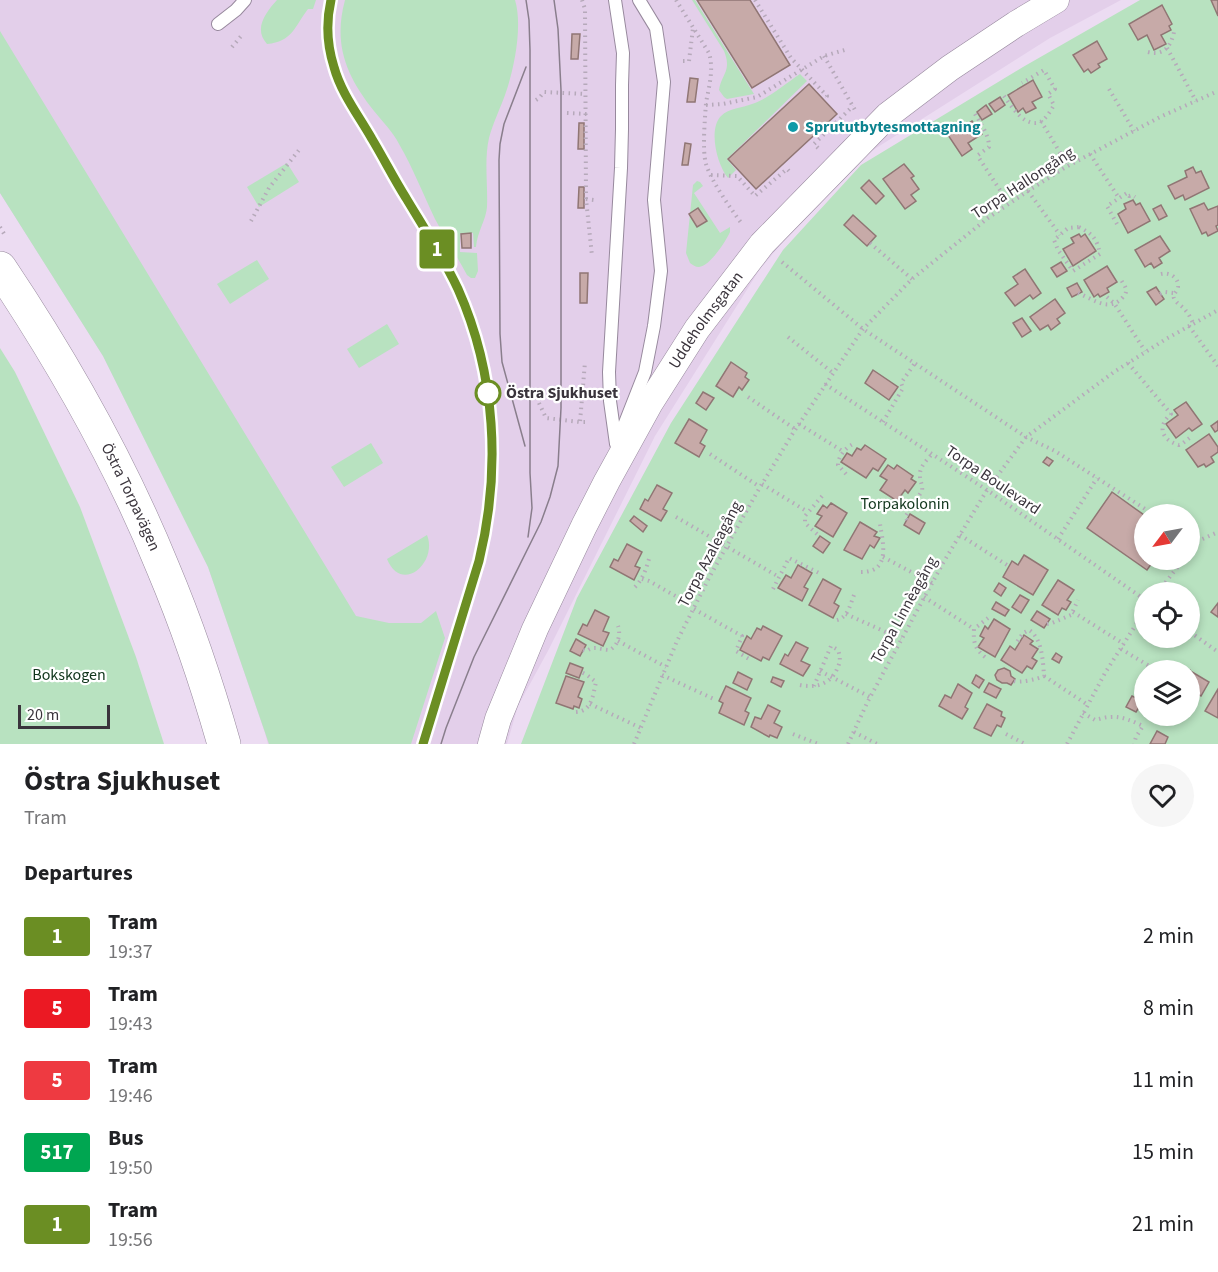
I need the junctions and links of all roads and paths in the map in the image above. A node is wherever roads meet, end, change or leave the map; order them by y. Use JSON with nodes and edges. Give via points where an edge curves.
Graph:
{"nodes":[{"id":1,"x":245,"y":0,"type":"edge"},
{"id":2,"x":582,"y":0,"type":"edge"},
{"id":3,"x":615,"y":0,"type":"edge"},
{"id":4,"x":639,"y":0,"type":"edge"},
{"id":5,"x":676,"y":0,"type":"edge"},
{"id":6,"x":755,"y":0,"type":"edge"},
{"id":7,"x":1056,"y":0,"type":"edge"},
{"id":8,"x":218,"y":24,"type":"dead end"},
{"id":9,"x":693,"y":27,"type":"junction"},
{"id":10,"x":1174,"y":32,"type":"dead end"},
{"id":11,"x":1167,"y":48,"type":"junction"},
{"id":12,"x":848,"y":49,"type":"dead end"},
{"id":13,"x":1148,"y":52,"type":"dead end"},
{"id":14,"x":824,"y":56,"type":"junction"},
{"id":15,"x":678,"y":61,"type":"dead end"},
{"id":16,"x":802,"y":70,"type":"junction"},
{"id":17,"x":1022,"y":83,"type":"dead end"},
{"id":18,"x":1109,"y":89,"type":"dead end"},
{"id":19,"x":1218,"y":91,"type":"edge"},
{"id":20,"x":586,"y":94,"type":"junction"},
{"id":21,"x":1004,"y":96,"type":"dead end"},
{"id":22,"x":536,"y":100,"type":"dead end"},
{"id":23,"x":824,"y":100,"type":"dead end"},
{"id":24,"x":1196,"y":101,"type":"junction"},
{"id":25,"x":706,"y":105,"type":"junction"},
{"id":26,"x":567,"y":113,"type":"dead end"},
{"id":27,"x":587,"y":114,"type":"junction"},
{"id":28,"x":975,"y":114,"type":"dead end"},
{"id":29,"x":855,"y":117,"type":"dead end"},
{"id":30,"x":1041,"y":121,"type":"junction"},
{"id":31,"x":1134,"y":131,"type":"junction"},
{"id":32,"x":810,"y":140,"type":"dead end"},
{"id":33,"x":814,"y":144,"type":"dead end"},
{"id":34,"x":299,"y":150,"type":"dead end"},
{"id":35,"x":1090,"y":154,"type":"junction"},
{"id":36,"x":783,"y":165,"type":"dead end"},
{"id":37,"x":1068,"y":166,"type":"junction"},
{"id":38,"x":787,"y":169,"type":"junction"},
{"id":39,"x":711,"y":175,"type":"junction"},
{"id":40,"x":795,"y":178,"type":"dead end"},
{"id":41,"x":1028,"y":191,"type":"junction"},
{"id":42,"x":1135,"y":197,"type":"dead end"},
{"id":43,"x":1119,"y":198,"type":"junction"},
{"id":44,"x":586,"y":199,"type":"junction"},
{"id":45,"x":594,"y":200,"type":"dead end"},
{"id":46,"x":1009,"y":204,"type":"junction"},
{"id":47,"x":748,"y":219,"type":"dead end"},
{"id":48,"x":251,"y":221,"type":"dead end"},
{"id":49,"x":741,"y":223,"type":"junction"},
{"id":50,"x":1117,"y":224,"type":"dead end"},
{"id":51,"x":1060,"y":235,"type":"junction"},
{"id":52,"x":870,"y":243,"type":"dead end"},
{"id":53,"x":770,"y":252,"type":"junction"},
{"id":54,"x":593,"y":261,"type":"dead end"},
{"id":55,"x":0,"y":268,"type":"edge"},
{"id":56,"x":1161,"y":274,"type":"dead end"},
{"id":57,"x":912,"y":279,"type":"junction"},
{"id":58,"x":1121,"y":280,"type":"dead end"},
{"id":59,"x":1174,"y":293,"type":"junction"},
{"id":60,"x":1078,"y":294,"type":"dead end"},
{"id":61,"x":1160,"y":294,"type":"dead end"},
{"id":62,"x":1107,"y":297,"type":"dead end"},
{"id":63,"x":1114,"y":303,"type":"junction"},
{"id":64,"x":1218,"y":310,"type":"edge"},
{"id":65,"x":1191,"y":325,"type":"junction"},
{"id":66,"x":863,"y":329,"type":"junction"},
{"id":67,"x":788,"y":337,"type":"dead end"},
{"id":68,"x":1145,"y":351,"type":"junction"},
{"id":69,"x":586,"y":357,"type":"dead end"},
{"id":70,"x":915,"y":363,"type":"junction"},
{"id":71,"x":1128,"y":363,"type":"junction"},
{"id":72,"x":1218,"y":366,"type":"edge"},
{"id":73,"x":833,"y":373,"type":"junction"},
{"id":74,"x":825,"y":384,"type":"junction"},
{"id":75,"x":748,"y":397,"type":"dead end"},
{"id":76,"x":539,"y":403,"type":"dead end"},
{"id":77,"x":883,"y":422,"type":"junction"},
{"id":78,"x":799,"y":424,"type":"junction"},
{"id":79,"x":795,"y":429,"type":"junction"},
{"id":80,"x":1192,"y":436,"type":"dead end"},
{"id":81,"x":1026,"y":437,"type":"junction"},
{"id":82,"x":853,"y":444,"type":"dead end"},
{"id":83,"x":616,"y":445,"type":"junction"},
{"id":84,"x":844,"y":452,"type":"junction"},
{"id":85,"x":710,"y":454,"type":"dead end"},
{"id":86,"x":932,"y":454,"type":"junction"},
{"id":87,"x":846,"y":474,"type":"dead end"},
{"id":88,"x":1097,"y":478,"type":"junction"},
{"id":89,"x":607,"y":481,"type":"junction"},
{"id":90,"x":761,"y":485,"type":"junction"},
{"id":91,"x":987,"y":490,"type":"junction"},
{"id":92,"x":823,"y":495,"type":"dead end"},
{"id":93,"x":1137,"y":504,"type":"edge"},
{"id":94,"x":808,"y":512,"type":"junction"},
{"id":95,"x":676,"y":518,"type":"dead end"},
{"id":96,"x":907,"y":520,"type":"dead end"},
{"id":97,"x":880,"y":524,"type":"dead end"},
{"id":98,"x":1218,"y":532,"type":"edge"},
{"id":99,"x":817,"y":534,"type":"dead end"},
{"id":100,"x":960,"y":535,"type":"junction"},
{"id":101,"x":1058,"y":539,"type":"junction"},
{"id":102,"x":1200,"y":540,"type":"edge"},
{"id":103,"x":726,"y":547,"type":"junction"},
{"id":104,"x":883,"y":557,"type":"junction"},
{"id":105,"x":649,"y":559,"type":"dead end"},
{"id":106,"x":1007,"y":565,"type":"dead end"},
{"id":107,"x":1175,"y":570,"type":"edge"},
{"id":108,"x":861,"y":572,"type":"dead end"},
{"id":109,"x":819,"y":573,"type":"dead end"},
{"id":110,"x":779,"y":577,"type":"junction"},
{"id":111,"x":642,"y":579,"type":"junction"},
{"id":112,"x":1166,"y":582,"type":"edge"},
{"id":113,"x":932,"y":583,"type":"junction"},
{"id":114,"x":635,"y":586,"type":"dead end"},
{"id":115,"x":773,"y":589,"type":"dead end"},
{"id":116,"x":1134,"y":592,"type":"edge"},
{"id":117,"x":854,"y":595,"type":"dead end"},
{"id":118,"x":924,"y":597,"type":"junction"},
{"id":119,"x":1078,"y":600,"type":"dead end"},
{"id":120,"x":694,"y":608,"type":"junction"},
{"id":121,"x":1073,"y":612,"type":"junction"},
{"id":122,"x":846,"y":614,"type":"junction"},
{"id":123,"x":988,"y":618,"type":"dead end"},
{"id":124,"x":837,"y":620,"type":"dead end"},
{"id":125,"x":1047,"y":624,"type":"dead end"},
{"id":126,"x":618,"y":626,"type":"dead end"},
{"id":127,"x":1134,"y":628,"type":"edge"},
{"id":128,"x":974,"y":629,"type":"junction"},
{"id":129,"x":901,"y":639,"type":"junction"},
{"id":130,"x":1200,"y":639,"type":"edge"},
{"id":131,"x":618,"y":641,"type":"junction"},
{"id":132,"x":1124,"y":644,"type":"junction"},
{"id":133,"x":1016,"y":645,"type":"dead end"},
{"id":134,"x":1121,"y":649,"type":"junction"},
{"id":135,"x":583,"y":650,"type":"dead end"},
{"id":136,"x":1218,"y":652,"type":"edge"},
{"id":137,"x":985,"y":657,"type":"dead end"},
{"id":138,"x":749,"y":659,"type":"dead end"},
{"id":139,"x":1139,"y":660,"type":"edge"},
{"id":140,"x":666,"y":667,"type":"junction"},
{"id":141,"x":820,"y":671,"type":"junction"},
{"id":142,"x":581,"y":672,"type":"dead end"},
{"id":143,"x":662,"y":675,"type":"junction"},
{"id":144,"x":1044,"y":676,"type":"junction"},
{"id":145,"x":832,"y":677,"type":"junction"},
{"id":146,"x":1014,"y":681,"type":"dead end"},
{"id":147,"x":800,"y":685,"type":"dead end"},
{"id":148,"x":814,"y":686,"type":"junction"},
{"id":149,"x":870,"y":697,"type":"junction"},
{"id":150,"x":716,"y":700,"type":"dead end"},
{"id":151,"x":590,"y":704,"type":"junction"},
{"id":152,"x":1088,"y":705,"type":"junction"},
{"id":153,"x":576,"y":712,"type":"dead end"},
{"id":154,"x":1083,"y":713,"type":"junction"},
{"id":155,"x":641,"y":728,"type":"junction"},
{"id":156,"x":854,"y":732,"type":"junction"},
{"id":157,"x":793,"y":734,"type":"dead end"},
{"id":158,"x":1006,"y":734,"type":"dead end"},
{"id":159,"x":224,"y":744,"type":"edge"},
{"id":160,"x":491,"y":744,"type":"edge"},
{"id":161,"x":635,"y":744,"type":"edge"},
{"id":162,"x":818,"y":744,"type":"edge"},
{"id":163,"x":849,"y":744,"type":"edge"},
{"id":164,"x":877,"y":744,"type":"edge"},
{"id":165,"x":1025,"y":744,"type":"edge"},
{"id":166,"x":1067,"y":744,"type":"edge"},
{"id":167,"x":1134,"y":744,"type":"edge"}],
"edges":[{"from":1,"to":8,"type":"lane"},
{"from":2,"to":20,"type":"path","via":[[588,65]]},
{"from":3,"to":83,"type":"lane","via":[[623,53],[621,168],[609,372]]},
{"from":4,"to":83,"type":"lane","via":[[656,28],[664,82],[654,200],[661,271],[645,372]]},
{"from":5,"to":9,"type":"path"},
{"from":6,"to":16,"type":"path"},
{"from":7,"to":53,"type":"street","name":"Uddeholmsgatan","via":[[950,68],[888,115]]},
{"from":9,"to":15,"type":"path","via":[[689,61]]},
{"from":9,"to":25,"type":"path","via":[[711,62]]},
{"from":10,"to":11,"type":"path"},
{"from":11,"to":13,"type":"path","via":[[1159,53]]},
{"from":11,"to":24,"type":"path"},
{"from":12,"to":14,"type":"path"},
{"from":14,"to":16,"type":"path"},
{"from":14,"to":29,"type":"path","via":[[853,106]]},
{"from":16,"to":23,"type":"path","via":[[827,96]]},
{"from":16,"to":25,"type":"path","via":[[757,97]]},
{"from":17,"to":30,"type":"path","via":[[1044,70],[1054,89],[1048,94],[1054,105]]},
{"from":18,"to":31,"type":"path"},
{"from":19,"to":24,"type":"path","name":"Torpa Hallongång"},
{"from":20,"to":22,"type":"path","via":[[544,92]]},
{"from":20,"to":27,"type":"path"},
{"from":21,"to":30,"type":"path","via":[[1014,112],[1027,121]]},
{"from":24,"to":31,"type":"path","name":"Torpa Hallongång"},
{"from":25,"to":39,"type":"path","via":[[705,163]]},
{"from":26,"to":27,"type":"path"},
{"from":27,"to":44,"type":"path"},
{"from":28,"to":46,"type":"path","via":[[989,141],[989,147],[979,158]]},
{"from":30,"to":37,"type":"path"},
{"from":31,"to":35,"type":"path","name":"Torpa Hallongång"},
{"from":32,"to":33,"type":"path"},
{"from":34,"to":48,"type":"path","via":[[269,188]]},
{"from":35,"to":37,"type":"path","name":"Torpa Hallongång"},
{"from":35,"to":43,"type":"path"},
{"from":36,"to":38,"type":"path"},
{"from":37,"to":41,"type":"path","name":"Torpa Hallongång"},
{"from":38,"to":39,"type":"path","via":[[755,196],[739,174]]},
{"from":38,"to":40,"type":"path"},
{"from":39,"to":49,"type":"path"},
{"from":41,"to":46,"type":"path","name":"Torpa Hallongång"},
{"from":41,"to":51,"type":"path"},
{"from":42,"to":43,"type":"path","via":[[1127,193]]},
{"from":43,"to":50,"type":"path","via":[[1107,206]]},
{"from":44,"to":45,"type":"path"},
{"from":44,"to":54,"type":"path"},
{"from":46,"to":57,"type":"path","name":"Torpa Hallongång"},
{"from":47,"to":49,"type":"path"},
{"from":49,"to":53,"type":"path"},
{"from":51,"to":51,"type":"path","via":[[1054,240],[1074,271],[1100,255],[1091,232],[1068,228]]},
{"from":52,"to":57,"type":"path"},
{"from":53,"to":66,"type":"path"},
{"from":53,"to":89,"type":"street","name":"Uddeholmsgatan","via":[[697,329]]},
{"from":55,"to":159,"type":"street","name":"Östra Torpavägen","via":[[71,382],[141,516],[188,632]]},
{"from":56,"to":59,"type":"path","via":[[1176,279],[1178,287]]},
{"from":57,"to":66,"type":"path","name":"Torpa Hallongång"},
{"from":58,"to":63,"type":"path","via":[[1126,295]]},
{"from":59,"to":61,"type":"path"},
{"from":59,"to":65,"type":"path"},
{"from":60,"to":63,"type":"path","via":[[1102,305]]},
{"from":62,"to":63,"type":"path"},
{"from":63,"to":68,"type":"path"},
{"from":64,"to":65,"type":"path","name":"Torpa Linnèagång"},
{"from":65,"to":68,"type":"path","name":"Torpa Linnèagång"},
{"from":65,"to":72,"type":"path"},
{"from":66,"to":70,"type":"path"},
{"from":66,"to":73,"type":"path","name":"Torpa Hallongång"},
{"from":67,"to":73,"type":"path"},
{"from":68,"to":71,"type":"path","name":"Torpa Linnèagång"},
{"from":69,"to":76,"type":"path","via":[[583,422],[546,418]]},
{"from":70,"to":77,"type":"path"},
{"from":70,"to":81,"type":"path"},
{"from":71,"to":80,"type":"path","via":[[1171,414],[1162,425],[1167,438],[1179,445]]},
{"from":71,"to":81,"type":"path","name":"Torpa Linnèagång"},
{"from":73,"to":74,"type":"path","name":"Torpa Azaleagång"},
{"from":74,"to":77,"type":"path","name":"Torpa Boulevard"},
{"from":74,"to":78,"type":"path","name":"Torpa Azaleagång"},
{"from":75,"to":79,"type":"path"},
{"from":77,"to":86,"type":"path","name":"Torpa Boulevard"},
{"from":78,"to":79,"type":"path","name":"Torpa Azaleagång"},
{"from":78,"to":84,"type":"path"},
{"from":79,"to":90,"type":"path","name":"Torpa Azaleagång"},
{"from":81,"to":88,"type":"path"},
{"from":81,"to":91,"type":"path","name":"Torpa Linnèagång"},
{"from":82,"to":84,"type":"path"},
{"from":83,"to":89,"type":"lane"},
{"from":84,"to":87,"type":"path","via":[[838,465]]},
{"from":85,"to":90,"type":"path"},
{"from":86,"to":91,"type":"path","name":"Torpa Boulevard"},
{"from":86,"to":96,"type":"path","via":[[920,472],[924,487],[905,517]]},
{"from":88,"to":93,"type":"path"},
{"from":88,"to":101,"type":"path"},
{"from":89,"to":160,"type":"street","name":"Uddeholmsgatan","via":[[535,629]]},
{"from":90,"to":94,"type":"path"},
{"from":90,"to":103,"type":"path","name":"Torpa Azaleagång"},
{"from":91,"to":100,"type":"path","name":"Torpa Linnèagång"},
{"from":91,"to":101,"type":"path","name":"Torpa Boulevard"},
{"from":92,"to":94,"type":"path"},
{"from":94,"to":99,"type":"path","via":[[805,523]]},
{"from":95,"to":103,"type":"path"},
{"from":97,"to":104,"type":"path"},
{"from":98,"to":102,"type":"path"},
{"from":100,"to":106,"type":"path"},
{"from":100,"to":113,"type":"path","name":"Torpa Linnèagång"},
{"from":101,"to":116,"type":"path","name":"Torpa Boulevard"},
{"from":103,"to":110,"type":"path"},
{"from":103,"to":120,"type":"path","name":"Torpa Azaleagång"},
{"from":104,"to":108,"type":"path","via":[[875,569]]},
{"from":104,"to":113,"type":"path"},
{"from":105,"to":111,"type":"path"},
{"from":107,"to":112,"type":"path"},
{"from":109,"to":110,"type":"path","via":[[789,558]]},
{"from":110,"to":115,"type":"path"},
{"from":111,"to":114,"type":"path"},
{"from":111,"to":120,"type":"path"},
{"from":113,"to":118,"type":"path","name":"Torpa Linnèagång"},
{"from":117,"to":122,"type":"path"},
{"from":118,"to":128,"type":"path"},
{"from":118,"to":129,"type":"path","name":"Torpa Linnèagång"},
{"from":119,"to":121,"type":"path"},
{"from":120,"to":138,"type":"path","via":[[741,636],[736,651]]},
{"from":120,"to":140,"type":"path","name":"Torpa Azaleagång"},
{"from":121,"to":125,"type":"path"},
{"from":121,"to":132,"type":"path"},
{"from":122,"to":124,"type":"path"},
{"from":122,"to":129,"type":"path"},
{"from":123,"to":128,"type":"path"},
{"from":126,"to":131,"type":"path"},
{"from":127,"to":132,"type":"path"},
{"from":128,"to":137,"type":"path","via":[[974,644]]},
{"from":129,"to":149,"type":"path","name":"Torpa Linnèagång"},
{"from":130,"to":136,"type":"path"},
{"from":131,"to":135,"type":"path","via":[[610,650]]},
{"from":131,"to":140,"type":"path"},
{"from":132,"to":134,"type":"path"},
{"from":133,"to":144,"type":"path","via":[[1023,633],[1034,633]]},
{"from":134,"to":139,"type":"path"},
{"from":134,"to":152,"type":"path"},
{"from":140,"to":143,"type":"path","name":"Torpa Azaleagång"},
{"from":141,"to":145,"type":"path"},
{"from":141,"to":145,"type":"path","via":[[831,646],[840,655]]},
{"from":141,"to":148,"type":"path"},
{"from":142,"to":151,"type":"path","via":[[596,682]]},
{"from":143,"to":150,"type":"path"},
{"from":143,"to":155,"type":"path","name":"Torpa Azaleagång"},
{"from":144,"to":146,"type":"path"},
{"from":144,"to":152,"type":"path"},
{"from":145,"to":148,"type":"path"},
{"from":145,"to":149,"type":"path"},
{"from":147,"to":148,"type":"path"},
{"from":149,"to":156,"type":"path","name":"Torpa Linnèagång"},
{"from":151,"to":153,"type":"path","via":[[586,710]]},
{"from":151,"to":155,"type":"path"},
{"from":152,"to":154,"type":"path"},
{"from":154,"to":166,"type":"path"},
{"from":154,"to":167,"type":"path","via":[[1095,720],[1119,717],[1143,726]]},
{"from":155,"to":161,"type":"path","name":"Torpa Azaleagång"},
{"from":156,"to":163,"type":"path","name":"Torpa Linnèagång"},
{"from":156,"to":164,"type":"path"},
{"from":157,"to":162,"type":"path"},
{"from":158,"to":165,"type":"path"}]}
